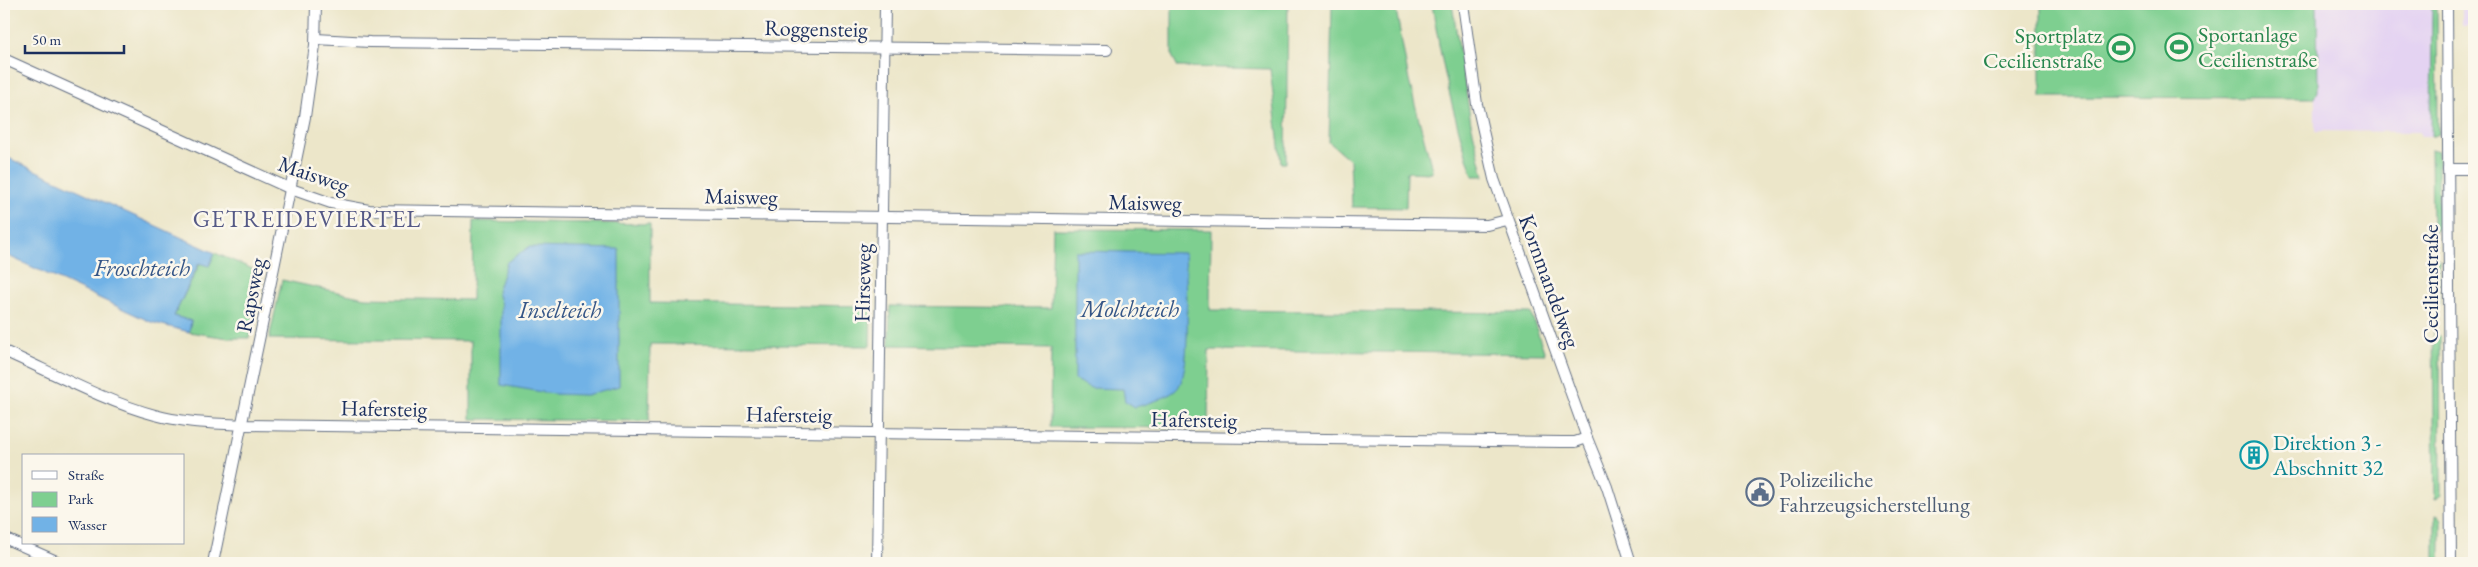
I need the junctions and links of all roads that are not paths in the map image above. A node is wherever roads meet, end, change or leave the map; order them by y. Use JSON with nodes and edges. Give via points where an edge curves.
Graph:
{"nodes":[{"id":1,"x":316,"y":4,"type":"edge"},
{"id":2,"x":885,"y":4,"type":"edge"},
{"id":3,"x":1463,"y":4,"type":"edge"},
{"id":4,"x":2447,"y":4,"type":"edge"},
{"id":5,"x":316,"y":39,"type":"junction"},
{"id":6,"x":885,"y":47,"type":"junction"},
{"id":7,"x":1107,"y":50,"type":"dead end"},
{"id":8,"x":4,"y":59,"type":"edge"},
{"id":9,"x":2448,"y":168,"type":"junction"},
{"id":10,"x":2474,"y":169,"type":"edge"},
{"id":11,"x":291,"y":189,"type":"junction"},
{"id":12,"x":882,"y":217,"type":"junction"},
{"id":13,"x":1507,"y":220,"type":"junction"},
{"id":14,"x":4,"y":351,"type":"edge"},
{"id":15,"x":242,"y":425,"type":"junction"},
{"id":16,"x":878,"y":434,"type":"junction"},
{"id":17,"x":1587,"y":438,"type":"junction"},
{"id":18,"x":4,"y":538,"type":"edge"},
{"id":19,"x":61,"y":563,"type":"edge"},
{"id":20,"x":213,"y":563,"type":"edge"},
{"id":21,"x":878,"y":563,"type":"edge"},
{"id":22,"x":1631,"y":563,"type":"edge"},
{"id":23,"x":2451,"y":563,"type":"edge"}],
"edges":[{"from":1,"to":5,"type":"street","name":"Rapsweg"},
{"from":2,"to":6,"type":"street","name":"Hirseweg"},
{"from":3,"to":13,"type":"street","name":"Kornmandelweg","via":[[1477,104]]},
{"from":4,"to":9,"type":"street","name":"Cecilienstraße"},
{"from":5,"to":6,"type":"street","name":"Roggensteig"},
{"from":5,"to":11,"type":"street","name":"Rapsweg"},
{"from":6,"to":7,"type":"street","name":"Roggensteig"},
{"from":6,"to":12,"type":"street","name":"Hirseweg"},
{"from":8,"to":11,"type":"street","name":"Maisweg"},
{"from":9,"to":10,"type":"street"},
{"from":9,"to":23,"type":"street","name":"Cecilienstraße"},
{"from":11,"to":12,"type":"street","name":"Maisweg","via":[[349,207],[389,212]]},
{"from":11,"to":15,"type":"street","name":"Rapsweg"},
{"from":12,"to":13,"type":"street","name":"Maisweg","via":[[1487,225]]},
{"from":12,"to":16,"type":"street","name":"Hirseweg"},
{"from":13,"to":17,"type":"street","name":"Kornmandelweg"},
{"from":14,"to":15,"type":"street","name":"Hafersteig","via":[[154,415],[190,422]]},
{"from":15,"to":16,"type":"street","name":"Hafersteig"},
{"from":15,"to":20,"type":"street","name":"Rapsweg"},
{"from":16,"to":17,"type":"street","name":"Hafersteig","via":[[1562,442]]},
{"from":16,"to":21,"type":"street","name":"Hirseweg"},
{"from":17,"to":22,"type":"street","name":"Kornmandelweg","via":[[1617,514]]},
{"from":18,"to":19,"type":"street"}]}
